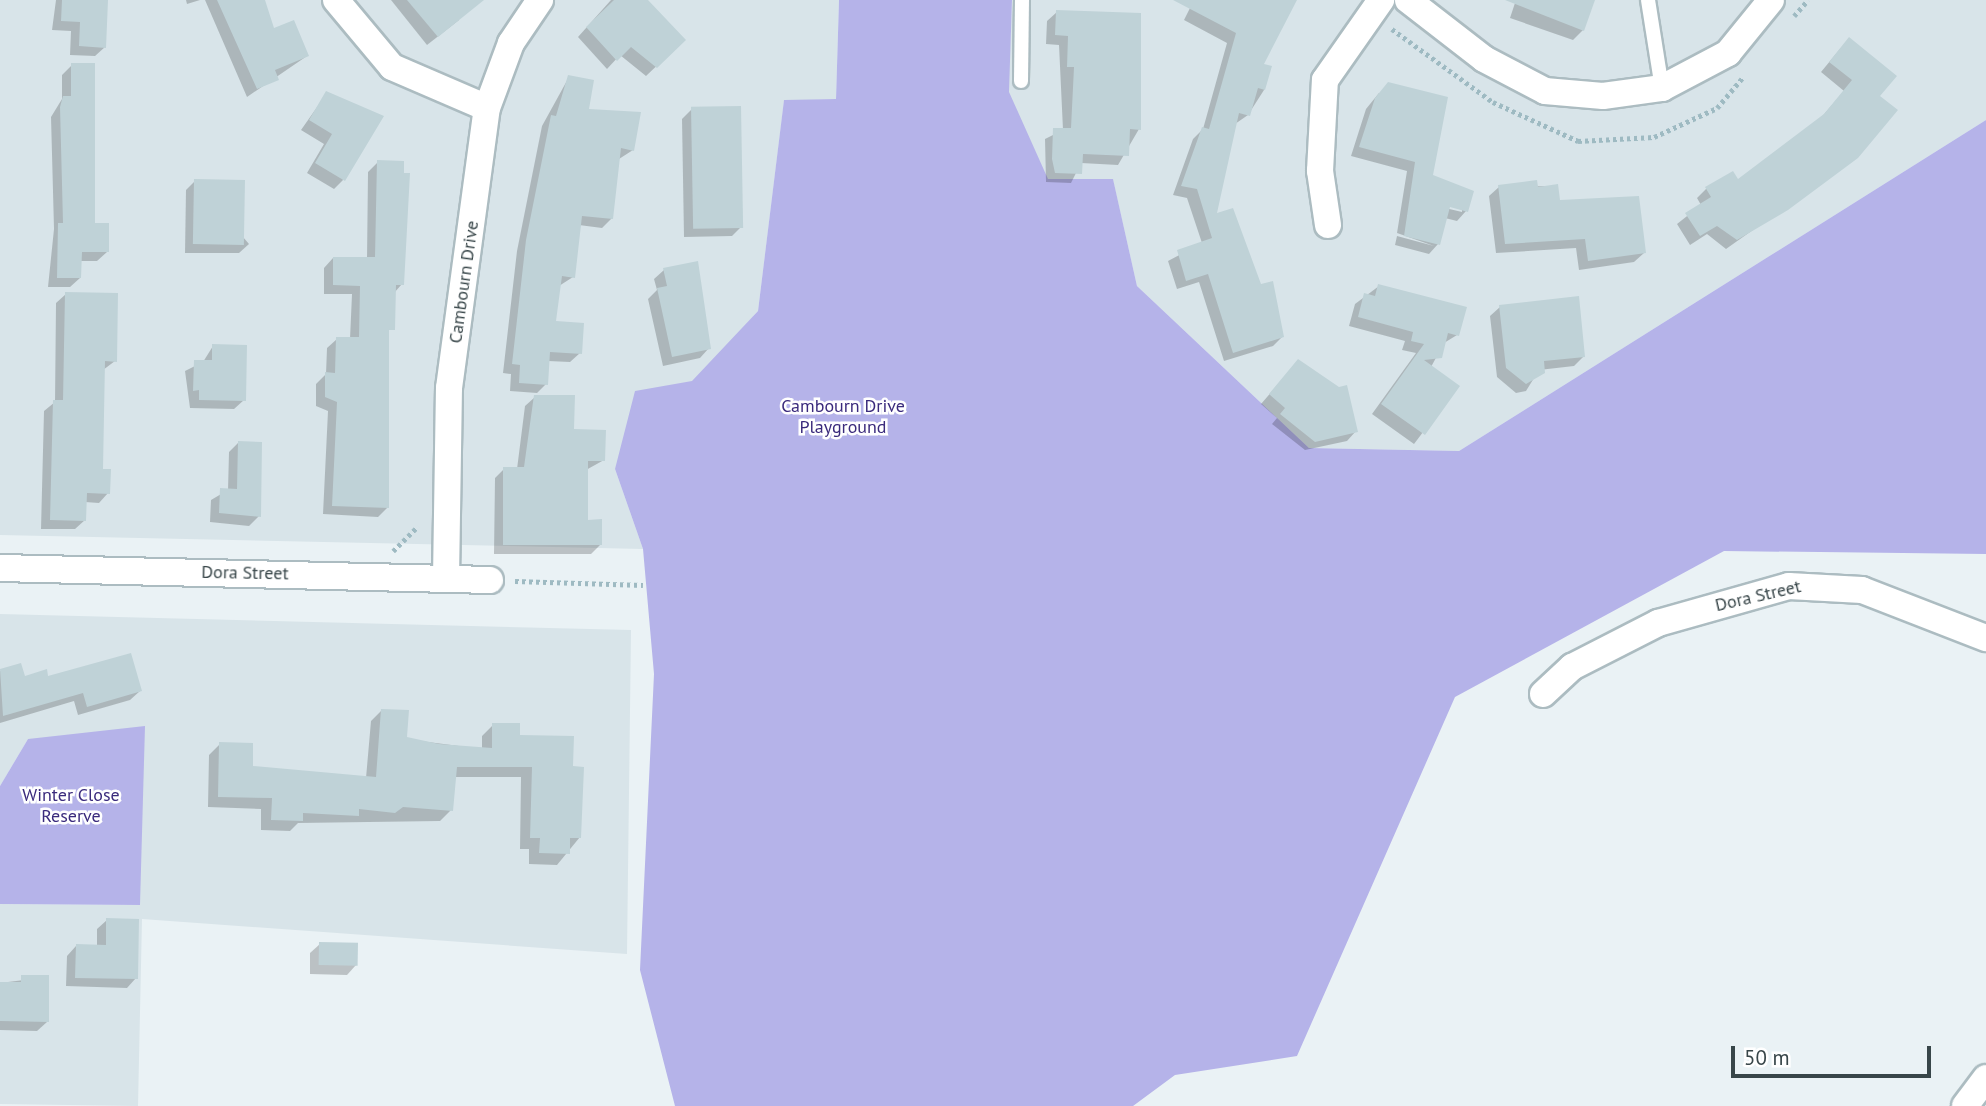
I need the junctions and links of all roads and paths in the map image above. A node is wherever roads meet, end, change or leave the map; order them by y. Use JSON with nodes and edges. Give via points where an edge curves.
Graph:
{"nodes":[{"id":1,"x":336,"y":0,"type":"edge"},
{"id":2,"x":540,"y":0,"type":"edge"},
{"id":3,"x":1022,"y":0,"type":"edge"},
{"id":4,"x":1381,"y":0,"type":"edge"},
{"id":5,"x":1408,"y":0,"type":"edge"},
{"id":6,"x":1648,"y":0,"type":"edge"},
{"id":7,"x":1771,"y":0,"type":"edge"},
{"id":8,"x":1021,"y":81,"type":"dead end"},
{"id":9,"x":1662,"y":88,"type":"junction"},
{"id":10,"x":487,"y":108,"type":"junction"},
{"id":11,"x":1328,"y":225,"type":"dead end"},
{"id":12,"x":0,"y":568,"type":"edge"},
{"id":13,"x":446,"y":578,"type":"junction"},
{"id":14,"x":490,"y":580,"type":"joint"},
{"id":15,"x":643,"y":585,"type":"dead end"},
{"id":16,"x":1986,"y":638,"type":"edge"},
{"id":17,"x":1543,"y":694,"type":"dead end"},
{"id":18,"x":1986,"y":1078,"type":"edge"},
{"id":19,"x":1965,"y":1106,"type":"edge"}],
"edges":[{"from":1,"to":10,"type":"street","via":[[392,66]]},
{"from":2,"to":10,"type":"street","name":"Cambourn Drive","via":[[510,43]]},
{"from":3,"to":8,"type":"lane"},
{"from":4,"to":11,"type":"street","via":[[1325,80],[1320,171]]},
{"from":5,"to":9,"type":"street","via":[[1484,59],[1545,91],[1603,96]]},
{"from":6,"to":9,"type":"lane"},
{"from":7,"to":9,"type":"street","via":[[1728,53]]},
{"from":10,"to":13,"type":"street","name":"Cambourn Drive","via":[[449,388]]},
{"from":12,"to":13,"type":"street","name":"Dora Street"},
{"from":13,"to":14,"type":"street","name":"Dora Street"},
{"from":14,"to":15,"type":"path"},
{"from":16,"to":17,"type":"street","name":"Dora Street","via":[[1862,590],[1789,586],[1658,623],[1572,667]]},
{"from":18,"to":19,"type":"street"}]}
